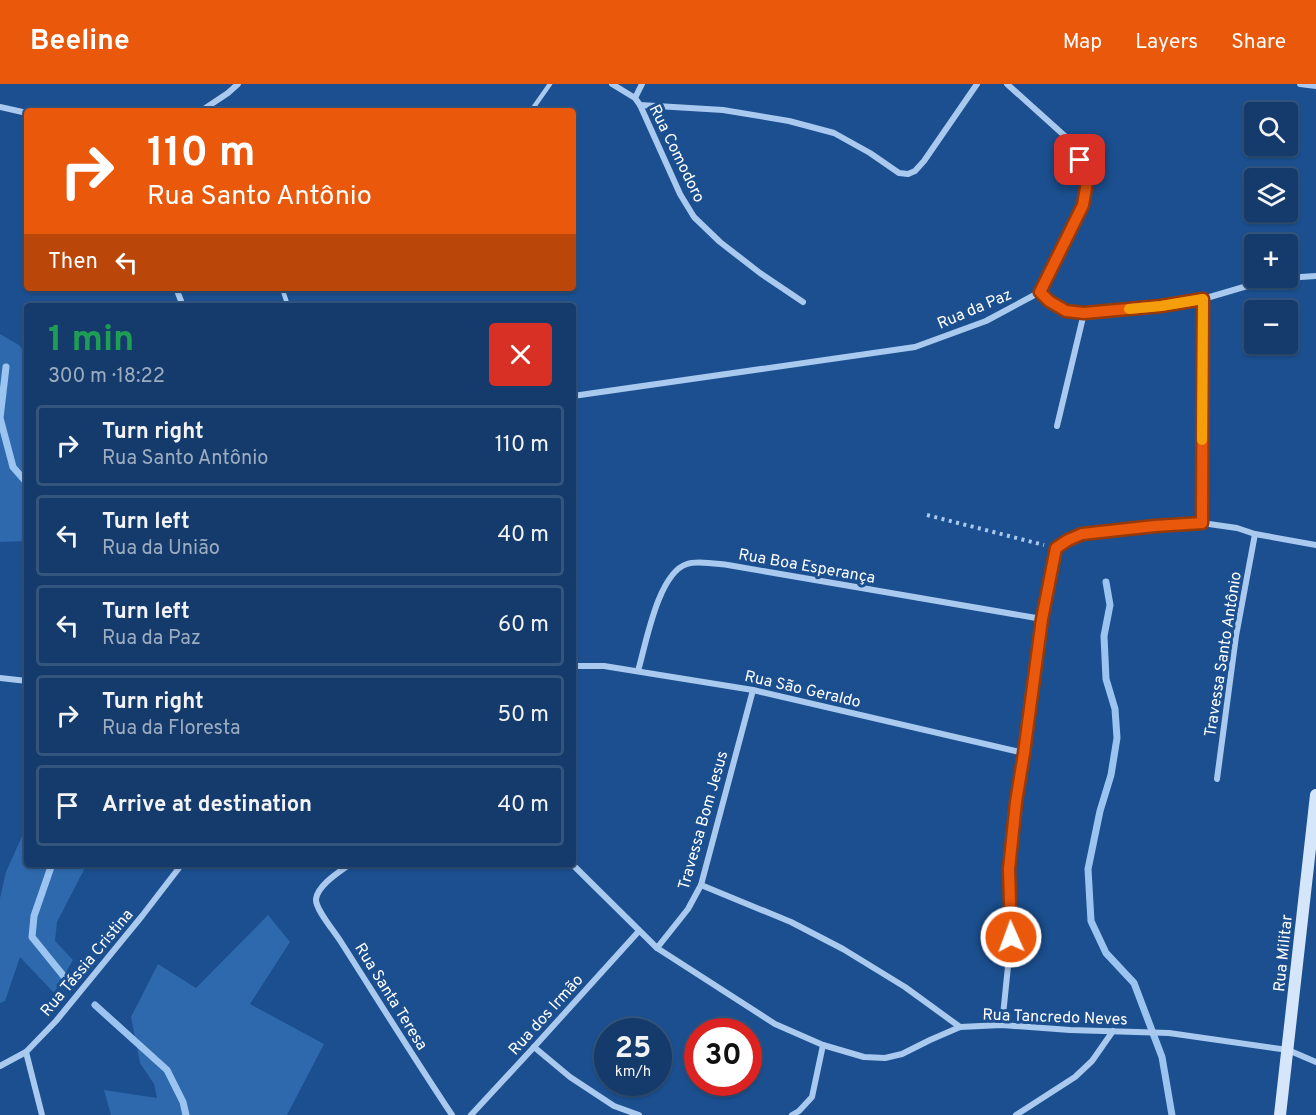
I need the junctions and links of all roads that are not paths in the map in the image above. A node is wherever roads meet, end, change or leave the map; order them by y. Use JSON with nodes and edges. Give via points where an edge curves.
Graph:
{"nodes":[{"id":1,"x":238,"y":84,"type":"edge"},
{"id":2,"x":550,"y":84,"type":"edge"},
{"id":3,"x":612,"y":84,"type":"edge"},
{"id":4,"x":642,"y":84,"type":"edge"},
{"id":5,"x":977,"y":84,"type":"edge"},
{"id":6,"x":1007,"y":84,"type":"edge"},
{"id":7,"x":1300,"y":84,"type":"edge"},
{"id":8,"x":1316,"y":86,"type":"edge"},
{"id":9,"x":635,"y":98,"type":"junction"},
{"id":10,"x":640,"y":105,"type":"junction"},
{"id":11,"x":0,"y":107,"type":"edge"},
{"id":12,"x":206,"y":108,"type":"edge"},
{"id":13,"x":533,"y":108,"type":"edge"},
{"id":14,"x":24,"y":112,"type":"edge"},
{"id":15,"x":1316,"y":276,"type":"edge"},
{"id":16,"x":1040,"y":292,"type":"junction"},
{"id":17,"x":1203,"y":299,"type":"junction"},
{"id":18,"x":803,"y":302,"type":"dead end"},
{"id":19,"x":1084,"y":313,"type":"junction"},
{"id":20,"x":576,"y":396,"type":"edge"},
{"id":21,"x":1057,"y":426,"type":"dead end"},
{"id":22,"x":1202,"y":523,"type":"junction"},
{"id":23,"x":1255,"y":534,"type":"junction"},
{"id":24,"x":1316,"y":545,"type":"edge"},
{"id":25,"x":1042,"y":619,"type":"junction"},
{"id":26,"x":576,"y":666,"type":"edge"},
{"id":27,"x":638,"y":671,"type":"junction"},
{"id":28,"x":0,"y":678,"type":"edge"},
{"id":29,"x":24,"y":681,"type":"edge"},
{"id":30,"x":753,"y":690,"type":"junction"},
{"id":31,"x":1024,"y":753,"type":"junction"},
{"id":32,"x":1217,"y":779,"type":"dead end"},
{"id":33,"x":1316,"y":795,"type":"edge"},
{"id":34,"x":180,"y":867,"type":"edge"},
{"id":35,"x":346,"y":867,"type":"edge"},
{"id":36,"x":575,"y":867,"type":"edge"},
{"id":37,"x":700,"y":885,"type":"junction"},
{"id":38,"x":639,"y":931,"type":"junction"},
{"id":39,"x":657,"y":948,"type":"junction"},
{"id":40,"x":1002,"y":1025,"type":"junction"},
{"id":41,"x":960,"y":1027,"type":"junction"},
{"id":42,"x":1113,"y":1031,"type":"junction"},
{"id":43,"x":823,"y":1045,"type":"junction"},
{"id":44,"x":534,"y":1047,"type":"junction"},
{"id":45,"x":1288,"y":1050,"type":"junction"},
{"id":46,"x":26,"y":1052,"type":"junction"},
{"id":47,"x":1316,"y":1062,"type":"edge"},
{"id":48,"x":0,"y":1066,"type":"edge"},
{"id":49,"x":42,"y":1115,"type":"edge"},
{"id":50,"x":452,"y":1115,"type":"edge"},
{"id":51,"x":471,"y":1115,"type":"edge"},
{"id":52,"x":639,"y":1115,"type":"edge"},
{"id":53,"x":792,"y":1115,"type":"edge"},
{"id":54,"x":1016,"y":1115,"type":"edge"},
{"id":55,"x":1280,"y":1115,"type":"edge"}],
"edges":[{"from":1,"to":12,"type":"street"},
{"from":2,"to":13,"type":"lane"},
{"from":3,"to":9,"type":"street","name":"Rua Comodoro"},
{"from":4,"to":9,"type":"street"},
{"from":5,"to":10,"type":"street","via":[[924,161],[908,174],[899,173],[834,133],[789,121],[723,110]]},
{"from":6,"to":16,"type":"street","via":[[1066,137],[1087,182],[1083,205]]},
{"from":7,"to":8,"type":"street"},
{"from":9,"to":10,"type":"street","name":"Rua Comodoro"},
{"from":10,"to":18,"type":"street","name":"Rua Comodoro","via":[[694,217],[720,242]]},
{"from":11,"to":14,"type":"street"},
{"from":15,"to":17,"type":"street","via":[[1271,279]]},
{"from":16,"to":19,"type":"street","via":[[1066,311]]},
{"from":16,"to":20,"type":"street","name":"Rua da Paz","via":[[986,321],[915,347]]},
{"from":17,"to":19,"type":"street"},
{"from":17,"to":22,"type":"street"},
{"from":19,"to":21,"type":"street"},
{"from":22,"to":23,"type":"street"},
{"from":22,"to":25,"type":"street","via":[[1082,534],[1068,540],[1056,548]]},
{"from":23,"to":24,"type":"street"},
{"from":23,"to":32,"type":"street","name":"Travessa Santo Antônio","via":[[1236,636]]},
{"from":25,"to":27,"type":"street","name":"Rua Boa Esperança","via":[[728,565],[690,562],[669,577],[659,597]]},
{"from":25,"to":31,"type":"street"},
{"from":26,"to":27,"type":"street","name":"Rua São Geraldo"},
{"from":27,"to":30,"type":"street","name":"Rua São Geraldo"},
{"from":28,"to":29,"type":"street"},
{"from":30,"to":31,"type":"street","name":"Rua São Geraldo"},
{"from":30,"to":37,"type":"street","name":"Travessa Bom Jesus"},
{"from":31,"to":40,"type":"street","via":[[1009,869],[1011,937]]},
{"from":33,"to":45,"type":"street","name":"Rua Militar"},
{"from":34,"to":46,"type":"street","name":"Rua Tássia Cristina","via":[[56,1021]]},
{"from":35,"to":50,"type":"street","name":"Rua Santa Teresa","via":[[319,890],[316,906]]},
{"from":36,"to":38,"type":"street","name":"Rua Tancredo Neves"},
{"from":37,"to":39,"type":"street","name":"Travessa Bom Jesus","via":[[688,909]]},
{"from":37,"to":41,"type":"street","via":[[791,922],[843,949]]},
{"from":38,"to":39,"type":"street","name":"Rua Tancredo Neves"},
{"from":38,"to":44,"type":"street","name":"Rua dos Irmão"},
{"from":39,"to":43,"type":"street","name":"Rua Tancredo Neves","via":[[775,1023]]},
{"from":40,"to":41,"type":"street","name":"Rua Tancredo Neves"},
{"from":40,"to":42,"type":"street","name":"Rua Tancredo Neves"},
{"from":41,"to":43,"type":"street","name":"Rua Tancredo Neves","via":[[885,1059]]},
{"from":42,"to":45,"type":"street","name":"Rua Tancredo Neves","via":[[1169,1033]]},
{"from":42,"to":54,"type":"street","via":[[1075,1077]]},
{"from":43,"to":53,"type":"street","via":[[812,1097]]},
{"from":44,"to":51,"type":"street","name":"Rua dos Irmão"},
{"from":44,"to":52,"type":"street","via":[[614,1106]]},
{"from":45,"to":47,"type":"street","name":"Rua Tancredo Neves"},
{"from":45,"to":55,"type":"street","name":"Rua Militar"},
{"from":46,"to":48,"type":"street","name":"Rua Tássia Cristina"},
{"from":46,"to":49,"type":"street"}]}
